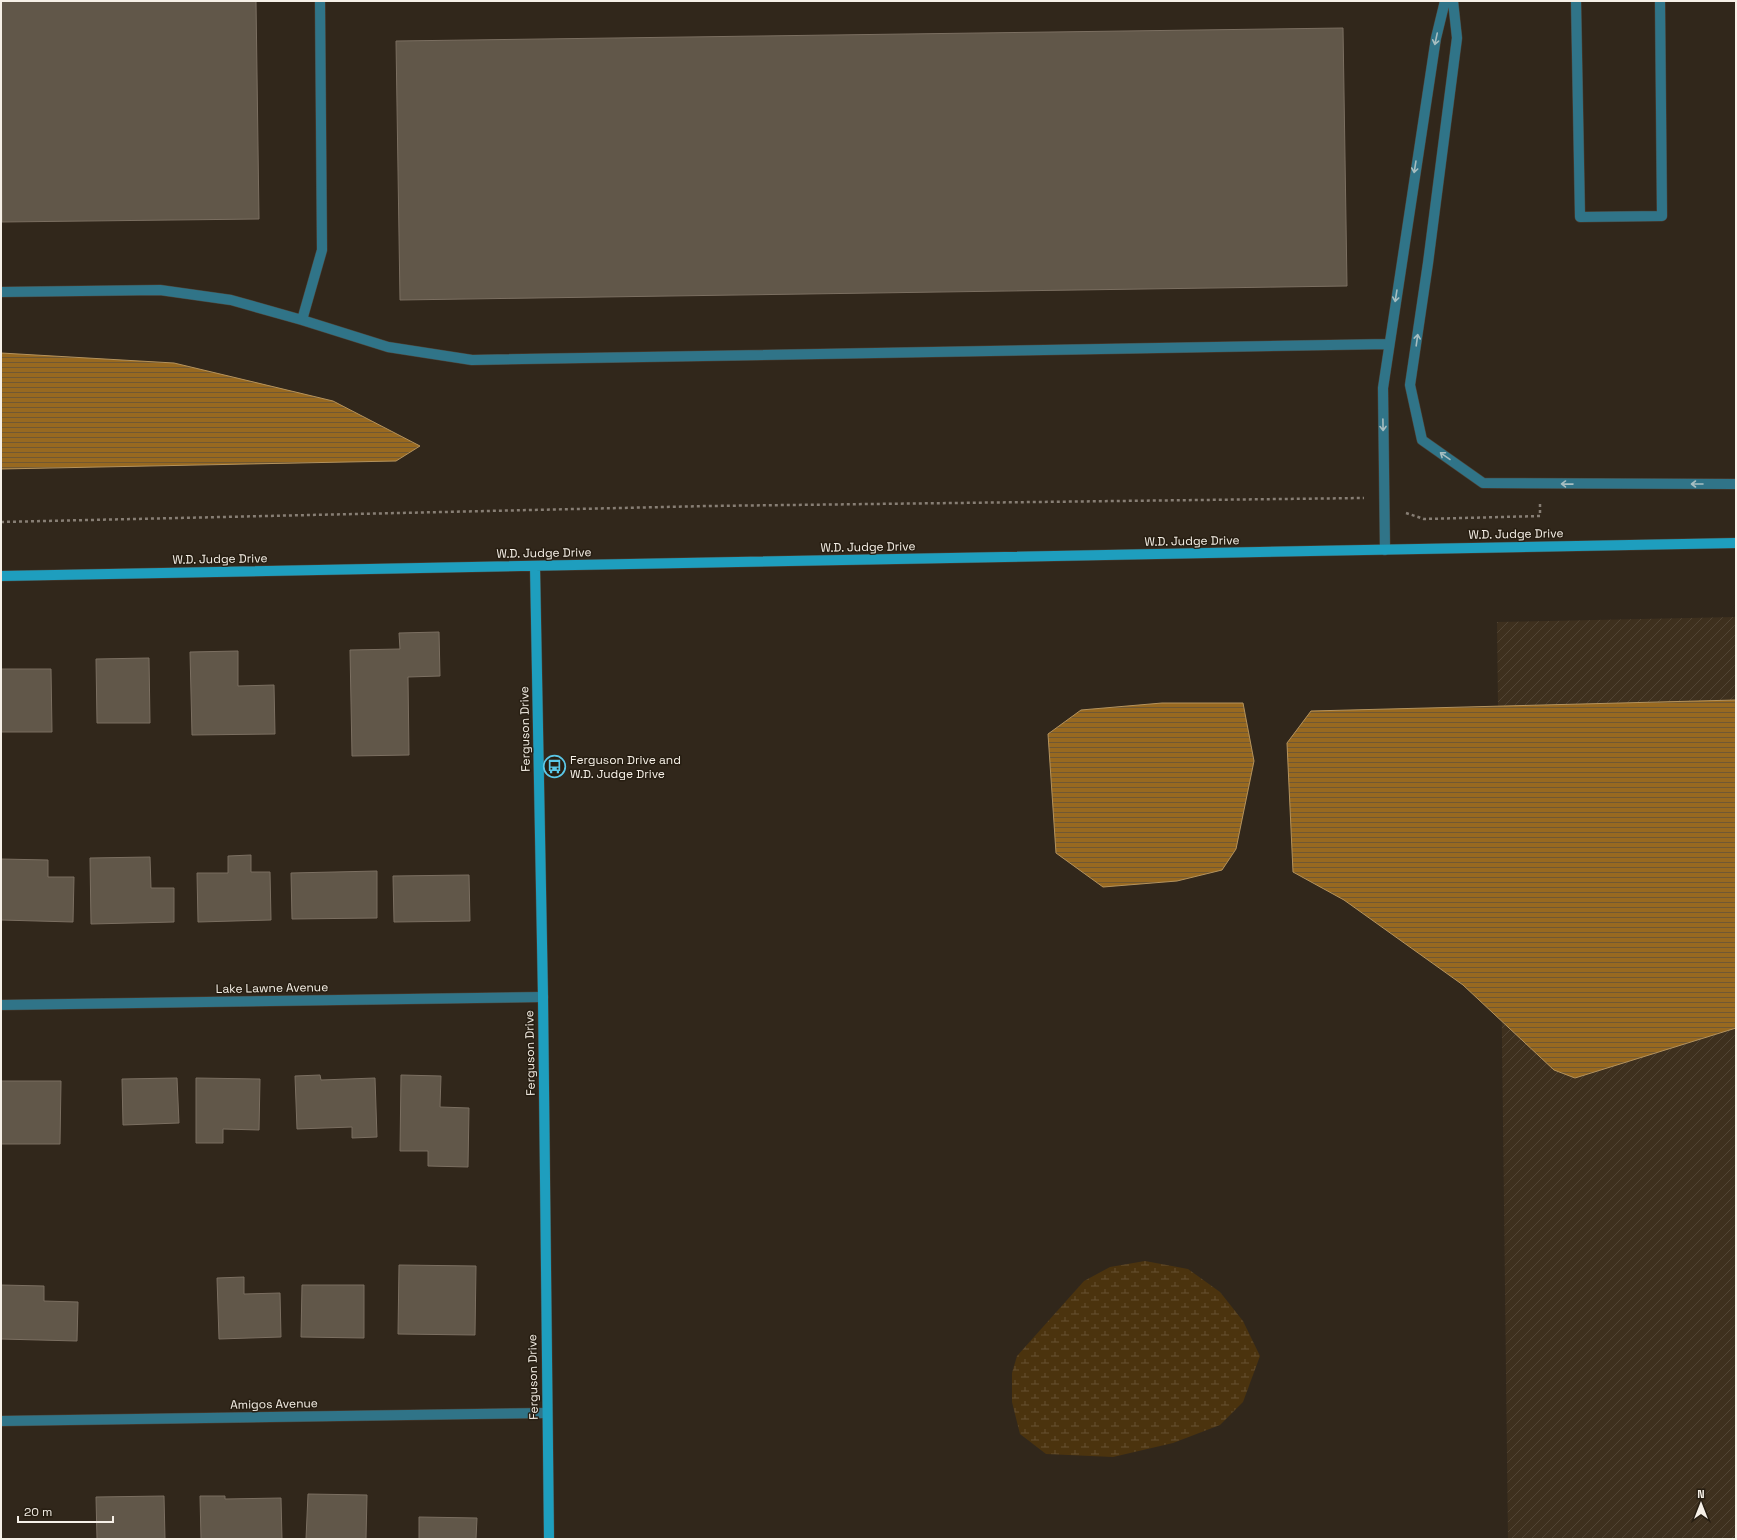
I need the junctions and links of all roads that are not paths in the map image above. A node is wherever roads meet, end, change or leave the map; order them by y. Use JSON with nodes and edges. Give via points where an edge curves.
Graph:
{"nodes":[{"id":1,"x":320,"y":1,"type":"edge"},
{"id":2,"x":1446,"y":1,"type":"edge"},
{"id":3,"x":1453,"y":1,"type":"edge"},
{"id":4,"x":1576,"y":1,"type":"edge"},
{"id":5,"x":1660,"y":1,"type":"edge"},
{"id":6,"x":1,"y":292,"type":"edge"},
{"id":7,"x":302,"y":320,"type":"junction"},
{"id":8,"x":1389,"y":344,"type":"junction"},
{"id":9,"x":1736,"y":484,"type":"edge"},
{"id":10,"x":1736,"y":543,"type":"edge"},
{"id":11,"x":1385,"y":550,"type":"junction"},
{"id":12,"x":535,"y":566,"type":"junction"},
{"id":13,"x":1,"y":576,"type":"edge"},
{"id":14,"x":543,"y":997,"type":"junction"},
{"id":15,"x":1,"y":1005,"type":"edge"},
{"id":16,"x":547,"y":1413,"type":"junction"},
{"id":17,"x":1,"y":1421,"type":"edge"},
{"id":18,"x":549,"y":1539,"type":"edge"}],
"edges":[{"from":1,"to":7,"type":"street","via":[[322,250]]},
{"from":2,"to":8,"type":"street","one_way":true,"via":[[1436,38]]},
{"from":9,"to":3,"type":"street","one_way":true,"via":[[1483,483],[1422,440],[1410,385],[1457,38]]},
{"from":4,"to":5,"type":"street","via":[[1580,217],[1662,216]]},
{"from":6,"to":7,"type":"street","via":[[160,290],[231,300]]},
{"from":7,"to":8,"type":"street","via":[[388,347],[472,360]]},
{"from":8,"to":11,"type":"street","one_way":true,"via":[[1382,388]]},
{"from":10,"to":11,"type":"street","name":"W.D. Judge Drive"},
{"from":11,"to":12,"type":"street","name":"W.D. Judge Drive"},
{"from":12,"to":13,"type":"street","name":"W.D. Judge Drive"},
{"from":12,"to":14,"type":"street","name":"Ferguson Drive"},
{"from":14,"to":15,"type":"street","name":"Lake Lawne Avenue"},
{"from":14,"to":16,"type":"street","name":"Ferguson Drive"},
{"from":16,"to":17,"type":"street","name":"Amigos Avenue"},
{"from":16,"to":18,"type":"street","name":"Ferguson Drive"}]}
